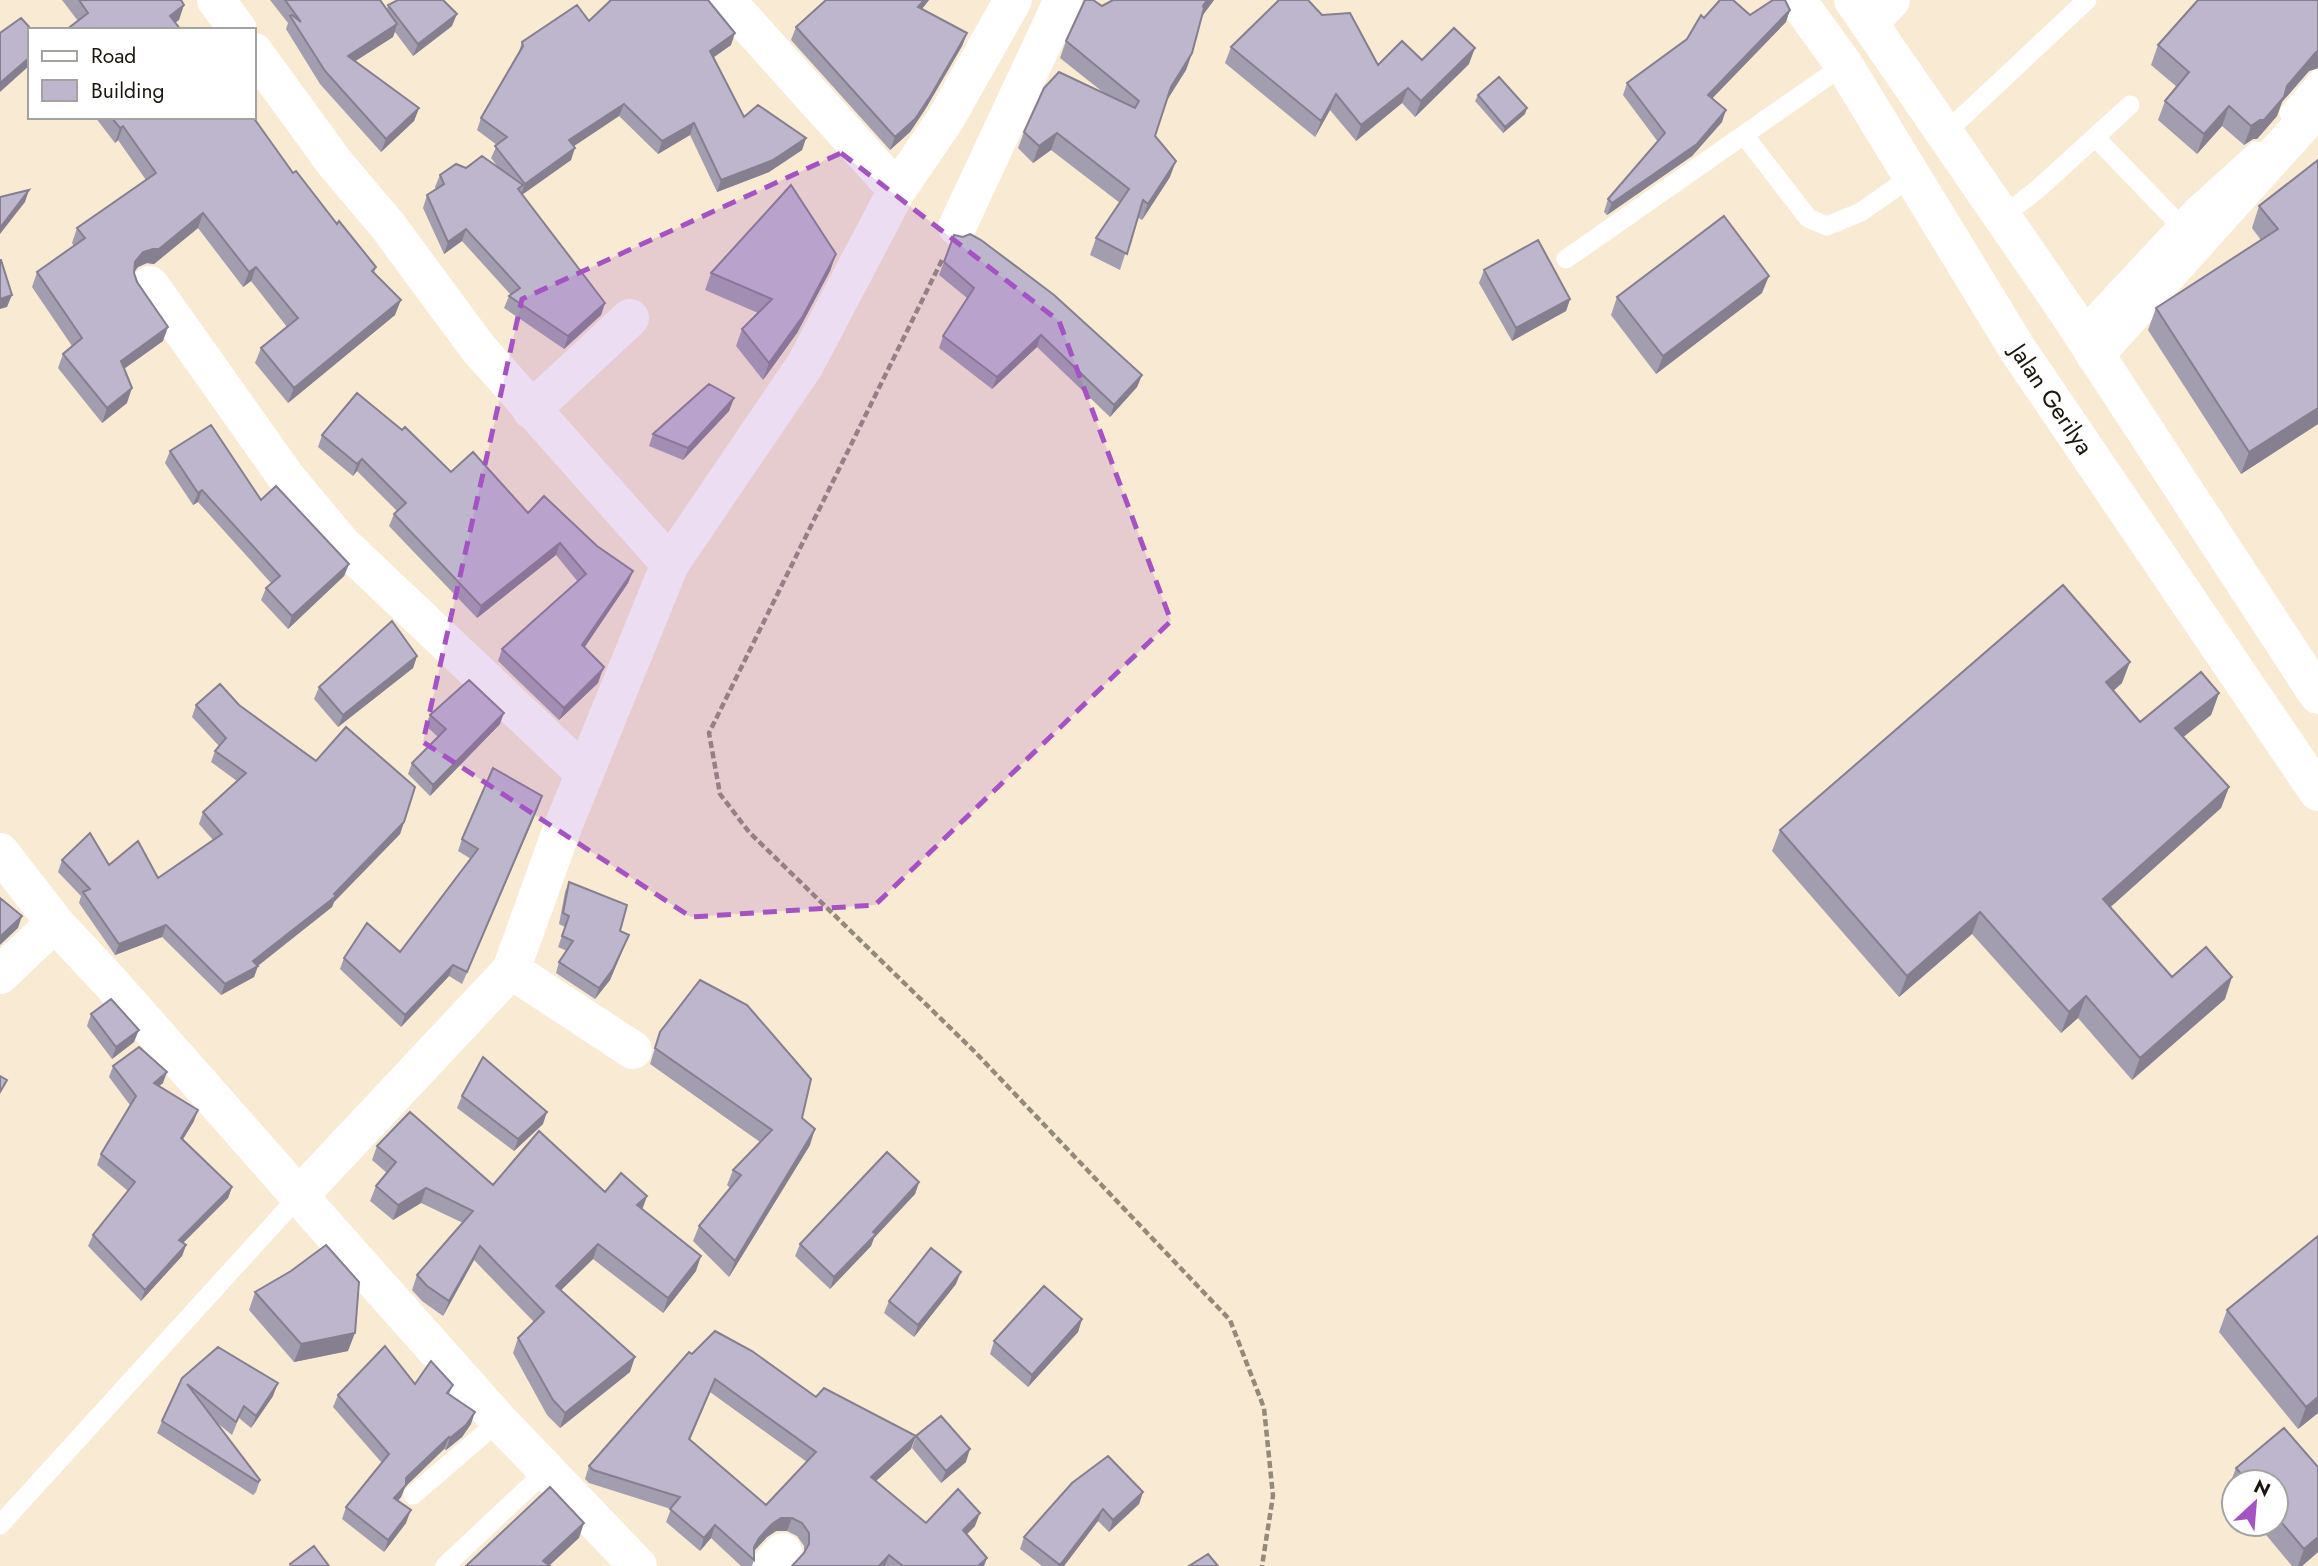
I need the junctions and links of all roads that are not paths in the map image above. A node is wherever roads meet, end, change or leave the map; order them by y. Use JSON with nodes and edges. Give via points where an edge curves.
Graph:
{"nodes":[{"id":1,"x":216,"y":0,"type":"edge"},
{"id":2,"x":726,"y":0,"type":"edge"},
{"id":3,"x":1013,"y":0,"type":"edge"},
{"id":4,"x":1063,"y":0,"type":"edge"},
{"id":5,"x":1797,"y":0,"type":"edge"},
{"id":6,"x":2087,"y":0,"type":"edge"},
{"id":7,"x":1871,"y":8,"type":"edge"},
{"id":8,"x":237,"y":28,"type":"edge"},
{"id":9,"x":256,"y":55,"type":"edge"},
{"id":10,"x":1844,"y":65,"type":"junction"},
{"id":11,"x":2318,"y":79,"type":"edge"},
{"id":12,"x":2130,"y":105,"type":"dead end"},
{"id":13,"x":2318,"y":107,"type":"edge"},
{"id":14,"x":1944,"y":134,"type":"junction"},
{"id":15,"x":1744,"y":135,"type":"junction"},
{"id":16,"x":2095,"y":137,"type":"junction"},
{"id":17,"x":1912,"y":176,"type":"junction"},
{"id":18,"x":897,"y":190,"type":"junction"},
{"id":19,"x":2003,"y":216,"type":"junction"},
{"id":20,"x":2179,"y":224,"type":"junction"},
{"id":21,"x":957,"y":228,"type":"road end"},
{"id":22,"x":1566,"y":259,"type":"dead end"},
{"id":23,"x":150,"y":285,"type":"dead end"},
{"id":24,"x":630,"y":318,"type":"dead end"},
{"id":25,"x":2087,"y":342,"type":"junction"},
{"id":26,"x":531,"y":410,"type":"junction"},
{"id":27,"x":670,"y":564,"type":"junction"},
{"id":28,"x":2318,"y":695,"type":"edge"},
{"id":29,"x":585,"y":774,"type":"junction"},
{"id":30,"x":2318,"y":792,"type":"edge"},
{"id":31,"x":0,"y":852,"type":"edge"},
{"id":32,"x":55,"y":923,"type":"junction"},
{"id":33,"x":511,"y":970,"type":"junction"},
{"id":34,"x":0,"y":975,"type":"edge"},
{"id":35,"x":634,"y":1050,"type":"dead end"},
{"id":36,"x":299,"y":1196,"type":"junction"},
{"id":37,"x":499,"y":1421,"type":"junction"},
{"id":38,"x":547,"y":1470,"type":"junction"},
{"id":39,"x":414,"y":1495,"type":"dead end"},
{"id":40,"x":0,"y":1525,"type":"edge"},
{"id":41,"x":445,"y":1566,"type":"edge"},
{"id":42,"x":638,"y":1566,"type":"edge"}],
"edges":[{"from":1,"to":8,"type":"main road"},
{"from":2,"to":18,"type":"main road"},
{"from":3,"to":18,"type":"main road","via":[[945,120]]},
{"from":4,"to":21,"type":"main road"},
{"from":5,"to":10,"type":"main road","name":"Jalan Gerilya"},
{"from":6,"to":14,"type":"lane"},
{"from":7,"to":14,"type":"main road"},
{"from":9,"to":26,"type":"main road","via":[[337,166]]},
{"from":10,"to":15,"type":"lane"},
{"from":10,"to":17,"type":"main road","name":"Jalan Gerilya"},
{"from":11,"to":20,"type":"lane","via":[[2256,151]]},
{"from":12,"to":16,"type":"lane"},
{"from":13,"to":25,"type":"main road"},
{"from":14,"to":19,"type":"main road"},
{"from":15,"to":17,"type":"lane","via":[[1808,218],[1827,226],[1861,212]]},
{"from":15,"to":22,"type":"lane"},
{"from":16,"to":19,"type":"lane"},
{"from":16,"to":20,"type":"lane"},
{"from":17,"to":30,"type":"main road","name":"Jalan Gerilya","via":[[2018,350]]},
{"from":18,"to":27,"type":"main road","via":[[805,365]]},
{"from":19,"to":25,"type":"main road"},
{"from":20,"to":25,"type":"lane"},
{"from":23,"to":29,"type":"main road","via":[[286,477],[341,543]]},
{"from":24,"to":26,"type":"main road"},
{"from":25,"to":28,"type":"main road"},
{"from":26,"to":27,"type":"main road"},
{"from":27,"to":29,"type":"main road"},
{"from":29,"to":33,"type":"main road"},
{"from":31,"to":32,"type":"main road"},
{"from":32,"to":34,"type":"main road"},
{"from":32,"to":36,"type":"main road"},
{"from":33,"to":35,"type":"main road"},
{"from":33,"to":36,"type":"main road"},
{"from":36,"to":37,"type":"main road"},
{"from":36,"to":40,"type":"lane"},
{"from":37,"to":38,"type":"main road"},
{"from":37,"to":39,"type":"lane"},
{"from":38,"to":41,"type":"lane"},
{"from":38,"to":42,"type":"main road"}]}
